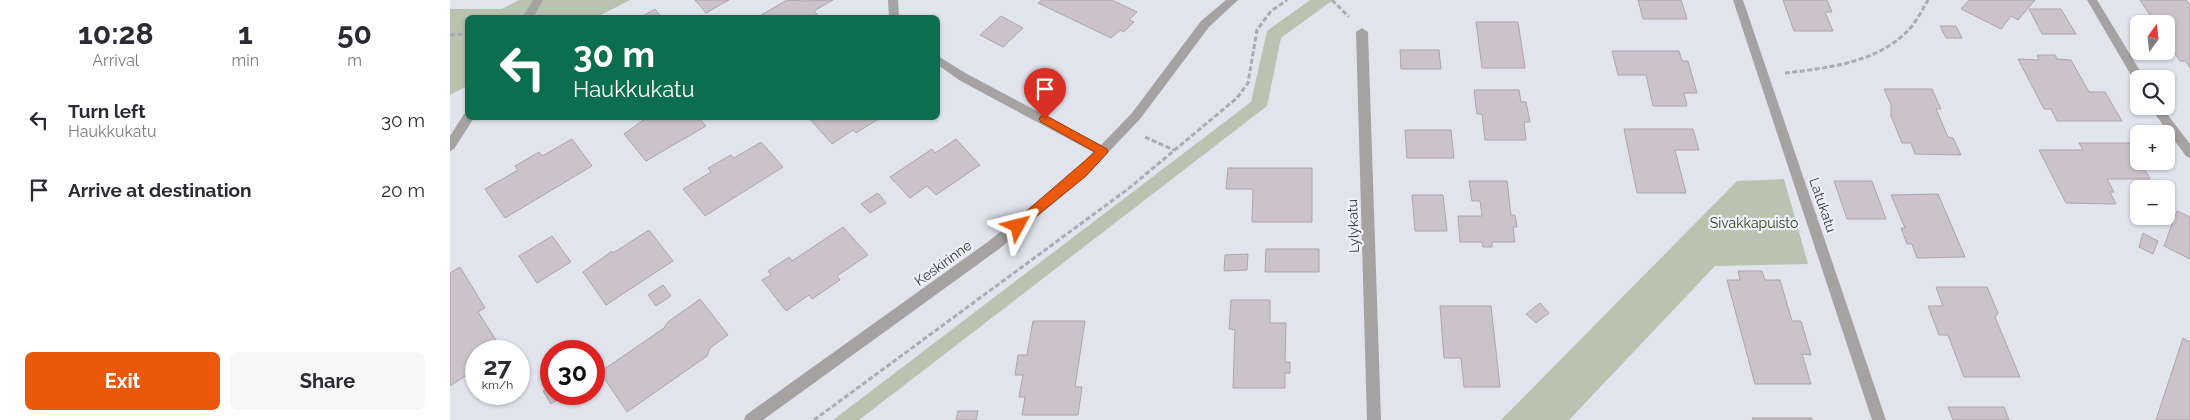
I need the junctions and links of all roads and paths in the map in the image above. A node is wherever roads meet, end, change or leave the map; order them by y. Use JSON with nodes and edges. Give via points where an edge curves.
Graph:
{"nodes":[{"id":1,"x":538,"y":0,"type":"edge"},
{"id":2,"x":893,"y":0,"type":"edge"},
{"id":3,"x":1234,"y":0,"type":"edge"},
{"id":4,"x":1287,"y":0,"type":"edge"},
{"id":5,"x":1332,"y":0,"type":"edge"},
{"id":6,"x":1738,"y":0,"type":"edge"},
{"id":7,"x":1928,"y":0,"type":"edge"},
{"id":8,"x":2092,"y":0,"type":"edge"},
{"id":9,"x":530,"y":15,"type":"edge"},
{"id":10,"x":894,"y":15,"type":"edge"},
{"id":11,"x":1362,"y":32,"type":"joint"},
{"id":12,"x":465,"y":34,"type":"edge"},
{"id":13,"x":450,"y":35,"type":"edge"},
{"id":14,"x":940,"y":61,"type":"edge"},
{"id":15,"x":2134,"y":70,"type":"edge"},
{"id":16,"x":1763,"y":75,"type":"junction"},
{"id":17,"x":2162,"y":115,"type":"edge"},
{"id":18,"x":466,"y":120,"type":"edge"},
{"id":19,"x":1125,"y":128,"type":"junction"},
{"id":20,"x":450,"y":146,"type":"edge"},
{"id":21,"x":1174,"y":150,"type":"junction"},
{"id":22,"x":1103,"y":152,"type":"junction"},
{"id":23,"x":2190,"y":153,"type":"edge"},
{"id":24,"x":751,"y":420,"type":"edge"},
{"id":25,"x":814,"y":420,"type":"edge"},
{"id":26,"x":1374,"y":420,"type":"edge"},
{"id":27,"x":1879,"y":420,"type":"edge"}],
"edges":[{"from":1,"to":9,"type":"street"},
{"from":2,"to":10,"type":"street"},
{"from":3,"to":19,"type":"street","name":"Keskirinne","via":[[1205,24]]},
{"from":4,"to":21,"type":"path","via":[[1271,11],[1257,30],[1248,83],[1237,98]]},
{"from":5,"to":11,"type":"path"},
{"from":6,"to":16,"type":"street","name":"Latukatu"},
{"from":7,"to":16,"type":"path","via":[[1910,29],[1887,47],[1823,68]]},
{"from":8,"to":15,"type":"street"},
{"from":11,"to":26,"type":"street","name":"Lylykatu"},
{"from":12,"to":13,"type":"path"},
{"from":14,"to":22,"type":"street"},
{"from":16,"to":27,"type":"street","name":"Latukatu"},
{"from":17,"to":23,"type":"street"},
{"from":18,"to":20,"type":"street"},
{"from":19,"to":21,"type":"path"},
{"from":19,"to":22,"type":"street","name":"Keskirinne"},
{"from":21,"to":25,"type":"path","via":[[1120,195]]},
{"from":22,"to":24,"type":"street","name":"Keskirinne","via":[[994,245]]}]}
